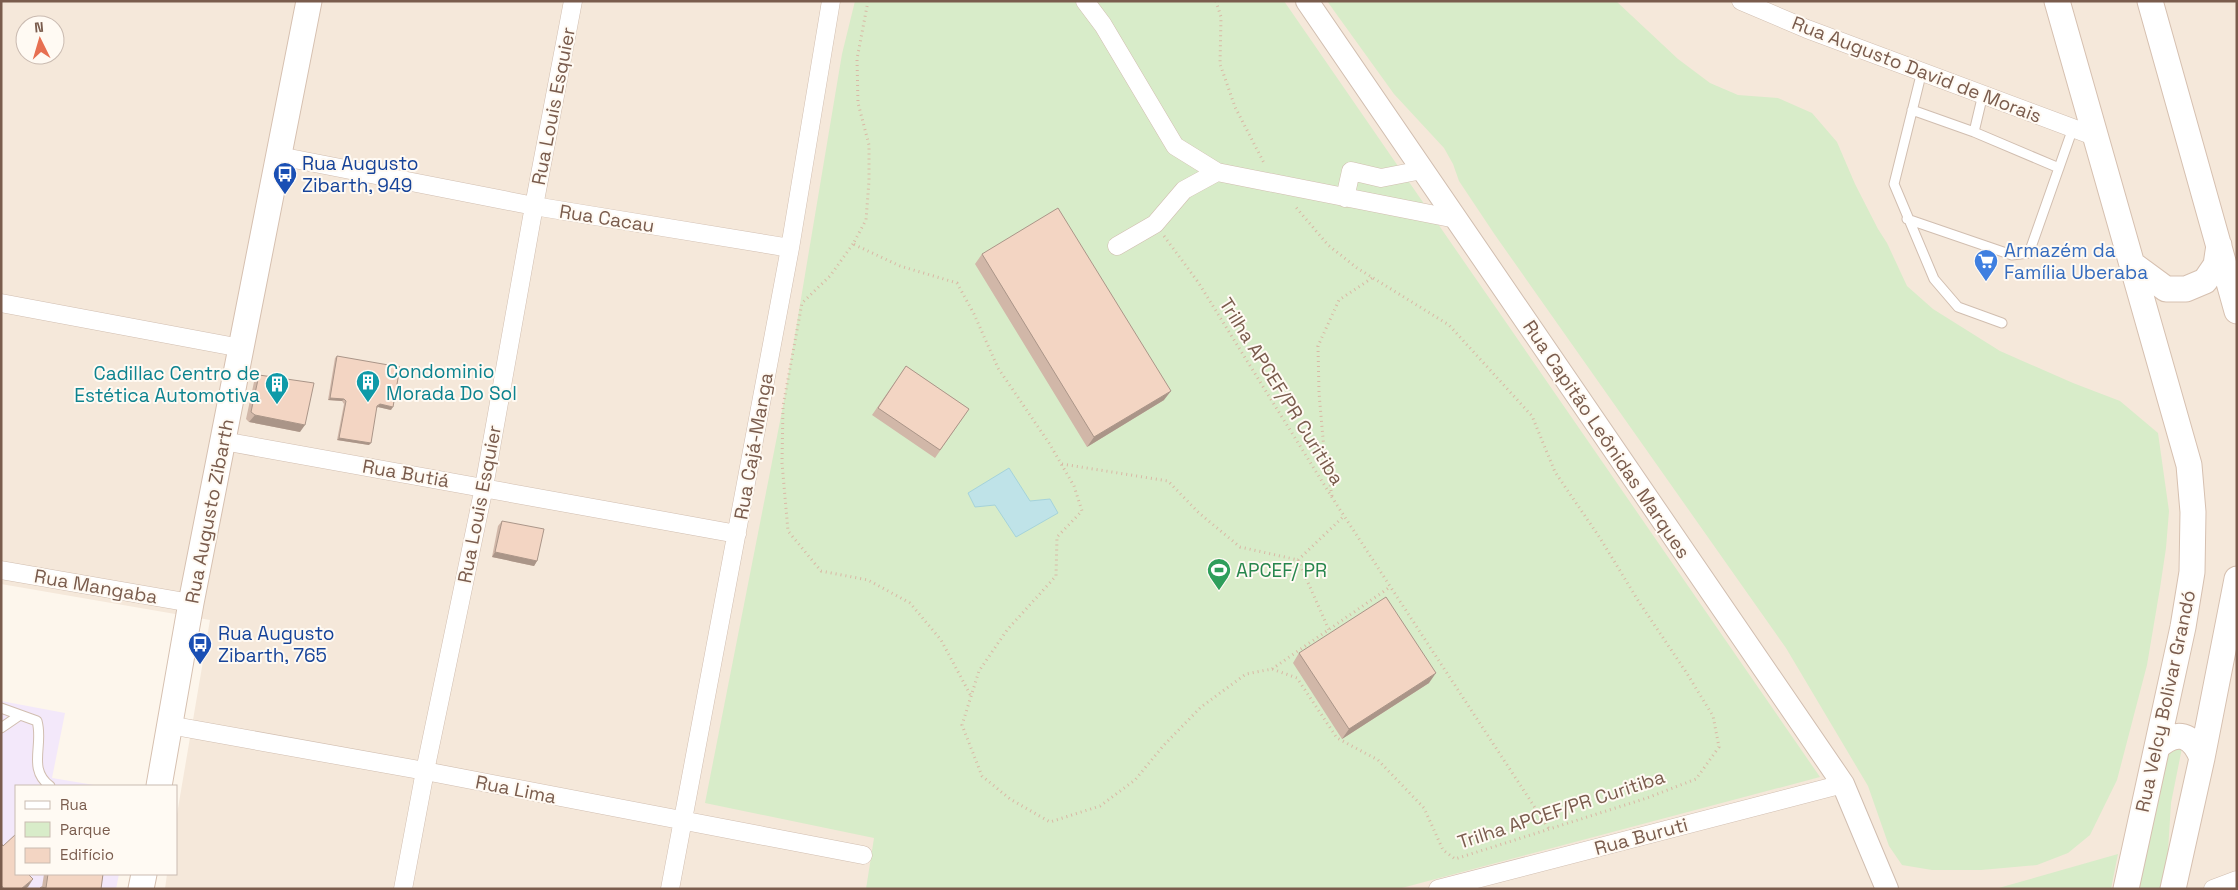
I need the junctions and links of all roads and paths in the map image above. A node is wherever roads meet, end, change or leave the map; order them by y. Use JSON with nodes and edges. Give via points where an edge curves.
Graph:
{"nodes":[{"id":1,"x":309,"y":1,"type":"edge"},
{"id":2,"x":574,"y":1,"type":"edge"},
{"id":3,"x":831,"y":1,"type":"edge"},
{"id":4,"x":868,"y":1,"type":"edge"},
{"id":5,"x":1085,"y":1,"type":"edge"},
{"id":6,"x":1216,"y":1,"type":"edge"},
{"id":7,"x":1307,"y":1,"type":"edge"},
{"id":8,"x":1740,"y":1,"type":"edge"},
{"id":9,"x":2057,"y":1,"type":"edge"},
{"id":10,"x":2078,"y":1,"type":"edge"},
{"id":11,"x":2148,"y":5,"type":"edge"},
{"id":12,"x":2064,"y":26,"type":"junction"},
{"id":13,"x":1922,"y":71,"type":"junction"},
{"id":14,"x":1982,"y":94,"type":"junction"},
{"id":15,"x":1912,"y":110,"type":"junction"},
{"id":16,"x":1974,"y":132,"type":"junction"},
{"id":17,"x":2083,"y":132,"type":"junction"},
{"id":18,"x":279,"y":156,"type":"junction"},
{"id":19,"x":2059,"y":168,"type":"junction"},
{"id":20,"x":1422,"y":170,"type":"junction"},
{"id":21,"x":1217,"y":172,"type":"junction"},
{"id":22,"x":1381,"y":178,"type":"junction"},
{"id":23,"x":1276,"y":184,"type":"junction"},
{"id":24,"x":1345,"y":198,"type":"junction"},
{"id":25,"x":1375,"y":205,"type":"junction"},
{"id":26,"x":534,"y":206,"type":"junction"},
{"id":27,"x":1456,"y":219,"type":"junction"},
{"id":28,"x":1908,"y":219,"type":"junction"},
{"id":29,"x":1155,"y":224,"type":"junction"},
{"id":30,"x":853,"y":244,"type":"junction"},
{"id":31,"x":2219,"y":245,"type":"junction"},
{"id":32,"x":1117,"y":246,"type":"dead end"},
{"id":33,"x":790,"y":248,"type":"junction"},
{"id":34,"x":2132,"y":264,"type":"junction"},
{"id":35,"x":1372,"y":278,"type":"junction"},
{"id":36,"x":1,"y":303,"type":"edge"},
{"id":37,"x":2237,"y":311,"type":"edge"},
{"id":38,"x":2002,"y":323,"type":"dead end"},
{"id":39,"x":241,"y":348,"type":"junction"},
{"id":40,"x":223,"y":441,"type":"junction"},
{"id":41,"x":1061,"y":464,"type":"junction"},
{"id":42,"x":484,"y":487,"type":"junction"},
{"id":43,"x":1333,"y":499,"type":"junction"},
{"id":44,"x":1344,"y":516,"type":"junction"},
{"id":45,"x":737,"y":534,"type":"junction"},
{"id":46,"x":1298,"y":560,"type":"junction"},
{"id":47,"x":1,"y":570,"type":"edge"},
{"id":48,"x":2236,"y":582,"type":"edge"},
{"id":49,"x":1391,"y":587,"type":"junction"},
{"id":50,"x":191,"y":603,"type":"junction"},
{"id":51,"x":1329,"y":630,"type":"junction"},
{"id":52,"x":1272,"y":669,"type":"junction"},
{"id":53,"x":971,"y":696,"type":"junction"},
{"id":54,"x":1,"y":708,"type":"edge"},
{"id":55,"x":20,"y":715,"type":"junction"},
{"id":56,"x":169,"y":725,"type":"junction"},
{"id":57,"x":1,"y":728,"type":"edge"},
{"id":58,"x":2157,"y":747,"type":"junction"},
{"id":59,"x":2202,"y":758,"type":"junction"},
{"id":60,"x":425,"y":771,"type":"junction"},
{"id":61,"x":1843,"y":784,"type":"junction"},
{"id":62,"x":49,"y":785,"type":"edge"},
{"id":63,"x":158,"y":785,"type":"edge"},
{"id":64,"x":682,"y":821,"type":"junction"},
{"id":65,"x":1549,"y":829,"type":"junction"},
{"id":66,"x":863,"y":855,"type":"dead end"},
{"id":67,"x":144,"y":875,"type":"edge"},
{"id":68,"x":2237,"y":880,"type":"edge"},
{"id":69,"x":141,"y":889,"type":"edge"},
{"id":70,"x":403,"y":889,"type":"edge"},
{"id":71,"x":670,"y":889,"type":"edge"},
{"id":72,"x":1438,"y":889,"type":"edge"},
{"id":73,"x":1886,"y":889,"type":"edge"},
{"id":74,"x":2126,"y":889,"type":"edge"},
{"id":75,"x":2173,"y":889,"type":"edge"},
{"id":76,"x":2213,"y":889,"type":"edge"}],
"edges":[{"from":1,"to":18,"type":"main road","name":"Rua Augusto Zibarth"},
{"from":2,"to":26,"type":"street","name":"Rua Louis Esquier"},
{"from":3,"to":33,"type":"street","name":"Rua Cajá-Manga"},
{"from":4,"to":30,"type":"path","via":[[857,59],[858,103],[869,145],[868,191],[866,220]]},
{"from":5,"to":21,"type":"street","via":[[1175,146]]},
{"from":6,"to":23,"type":"path","name":"Trilha APCEF/PR Curitiba","via":[[1221,17],[1220,64],[1235,107]]},
{"from":7,"to":20,"type":"street","name":"Rua Capitão Leônidas Marques"},
{"from":8,"to":13,"type":"street","name":"Rua Augusto David de Morais"},
{"from":9,"to":12,"type":"main road","name":"Rua Velcy Bolivar Grandó"},
{"from":10,"to":12,"type":"main road","via":[[2072,6]]},
{"from":11,"to":31,"type":"main road"},
{"from":12,"to":17,"type":"main road","name":"Rua Velcy Bolivar Grandó"},
{"from":13,"to":14,"type":"street","name":"Rua Augusto David de Morais"},
{"from":13,"to":15,"type":"lane"},
{"from":14,"to":16,"type":"lane"},
{"from":14,"to":17,"type":"street","name":"Rua Augusto David de Morais"},
{"from":15,"to":16,"type":"lane"},
{"from":15,"to":28,"type":"lane","via":[[1894,184]]},
{"from":16,"to":19,"type":"lane"},
{"from":17,"to":19,"type":"lane"},
{"from":17,"to":34,"type":"main road","name":"Rua Velcy Bolivar Grandó"},
{"from":18,"to":26,"type":"street","name":"Rua Cacau"},
{"from":18,"to":39,"type":"main road","name":"Rua Augusto Zibarth"},
{"from":19,"to":28,"type":"lane","via":[[2029,253],[2012,255]]},
{"from":20,"to":22,"type":"street"},
{"from":20,"to":27,"type":"street","name":"Rua Capitão Leônidas Marques"},
{"from":21,"to":23,"type":"street"},
{"from":21,"to":29,"type":"street","via":[[1184,190]]},
{"from":22,"to":24,"type":"street","via":[[1351,170]]},
{"from":22,"to":25,"type":"street"},
{"from":23,"to":24,"type":"street"},
{"from":23,"to":35,"type":"path","name":"Trilha APCEF/PR Curitiba","via":[[1328,245]]},
{"from":24,"to":25,"type":"street"},
{"from":25,"to":27,"type":"street"},
{"from":26,"to":33,"type":"street","name":"Rua Cacau"},
{"from":26,"to":42,"type":"street","name":"Rua Louis Esquier"},
{"from":27,"to":61,"type":"street","name":"Rua Capitão Leônidas Marques"},
{"from":28,"to":38,"type":"lane","via":[[1934,279],[1958,307]]},
{"from":29,"to":32,"type":"street"},
{"from":29,"to":43,"type":"path","name":"Trilha APCEF/PR Curitiba","via":[[1198,282]]},
{"from":30,"to":41,"type":"path","via":[[900,266],[957,283],[998,368]]},
{"from":30,"to":53,"type":"path","via":[[830,276],[802,303],[783,406],[782,463],[788,531],[821,571],[868,580],[910,603],[941,640]]},
{"from":31,"to":34,"type":"main road","via":[[2216,264],[2205,281],[2186,290],[2166,289]]},
{"from":31,"to":37,"type":"main road"},
{"from":33,"to":45,"type":"street","name":"Rua Cajá-Manga"},
{"from":34,"to":58,"type":"main road","name":"Rua Velcy Bolivar Grandó","via":[[2189,465],[2193,512],[2192,572]]},
{"from":35,"to":43,"type":"path","name":"Trilha APCEF/PR Curitiba","via":[[1339,300],[1318,346],[1324,450]]},
{"from":35,"to":65,"type":"path","name":"Trilha APCEF/PR Curitiba","via":[[1448,325],[1532,416],[1555,472],[1713,716],[1719,747],[1696,779]]},
{"from":36,"to":39,"type":"street"},
{"from":39,"to":40,"type":"main road","name":"Rua Augusto Zibarth"},
{"from":40,"to":42,"type":"street","name":"Rua Butiá"},
{"from":40,"to":50,"type":"main road","name":"Rua Augusto Zibarth"},
{"from":41,"to":46,"type":"path","via":[[1168,481],[1199,513],[1240,547]]},
{"from":41,"to":53,"type":"path","via":[[1074,486],[1082,510],[1057,537],[1056,576],[1007,630],[979,671]]},
{"from":42,"to":45,"type":"street","name":"Rua Butiá"},
{"from":42,"to":60,"type":"street","name":"Rua Louis Esquier"},
{"from":43,"to":44,"type":"path"},
{"from":44,"to":46,"type":"path"},
{"from":44,"to":49,"type":"path"},
{"from":45,"to":64,"type":"street","name":"Rua Cajá-Manga"},
{"from":46,"to":51,"type":"path"},
{"from":47,"to":50,"type":"street","name":"Rua Mangaba"},
{"from":48,"to":59,"type":"main road"},
{"from":49,"to":51,"type":"path"},
{"from":49,"to":65,"type":"path"},
{"from":50,"to":56,"type":"main road","name":"Rua Augusto Zibarth"},
{"from":51,"to":52,"type":"path"},
{"from":52,"to":53,"type":"path","via":[[1246,674],[1201,707],[1164,744],[1135,780],[1100,806],[1050,822],[1010,799],[982,776],[962,725]]},
{"from":52,"to":65,"type":"path","name":"Trilha APCEF/PR Curitiba","via":[[1297,678],[1337,738],[1378,760],[1424,808],[1443,850],[1455,859]]},
{"from":54,"to":55,"type":"lane"},
{"from":55,"to":57,"type":"lane"},
{"from":55,"to":62,"type":"lane","via":[[37,721],[40,732],[37,762],[42,780]]},
{"from":56,"to":60,"type":"street","name":"Rua Lima"},
{"from":56,"to":63,"type":"main road","name":"Rua Augusto Zibarth"},
{"from":58,"to":59,"type":"main road","via":[[2168,737],[2184,736],[2196,744]]},
{"from":58,"to":74,"type":"main road","name":"Rua Velcy Bolivar Grandó"},
{"from":59,"to":75,"type":"main road"},
{"from":60,"to":64,"type":"street","name":"Rua Lima"},
{"from":60,"to":70,"type":"street","name":"Rua Louis Esquier"},
{"from":61,"to":72,"type":"street","name":"Rua Buruti"},
{"from":61,"to":73,"type":"street","name":"Rua Capitão Leônidas Marques"},
{"from":64,"to":66,"type":"street","name":"Rua Lima"},
{"from":64,"to":71,"type":"street","name":"Rua Cajá-Manga"},
{"from":67,"to":69,"type":"main road"},
{"from":68,"to":76,"type":"street"}]}
